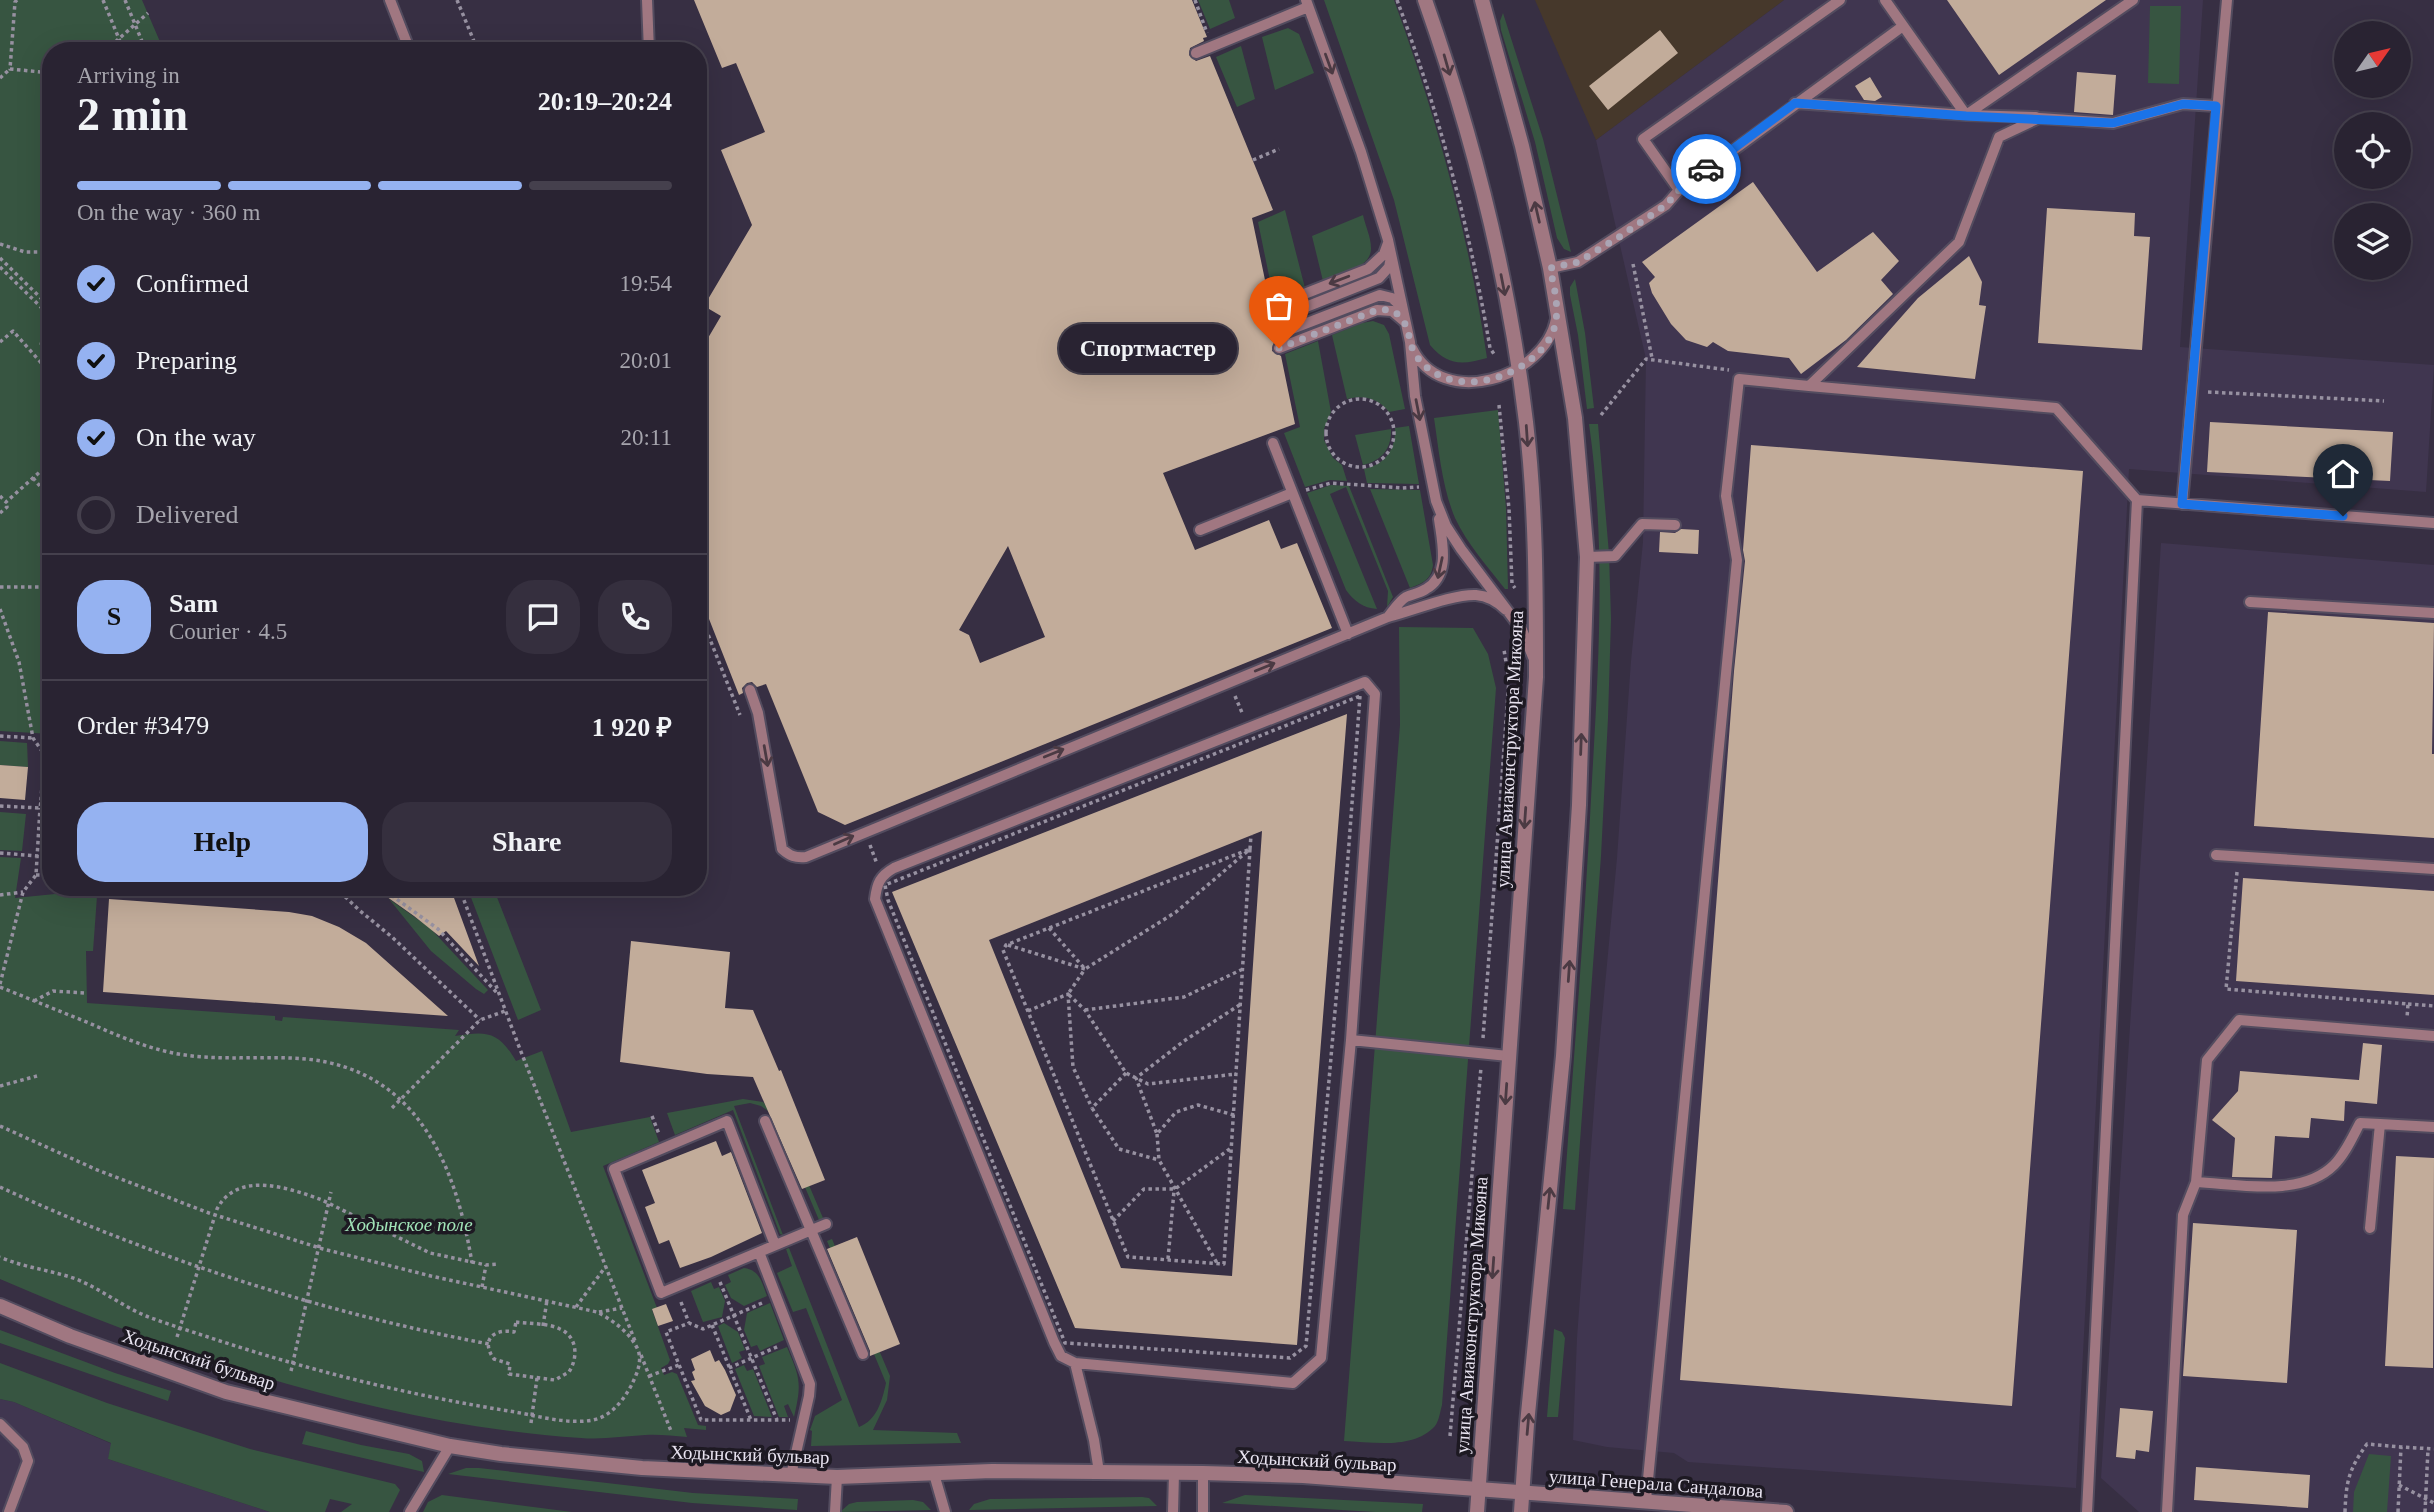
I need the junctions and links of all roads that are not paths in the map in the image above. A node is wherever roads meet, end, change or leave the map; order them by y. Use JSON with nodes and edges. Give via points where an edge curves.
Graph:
{"nodes":[{"id":1,"x":390,"y":0,"type":"edge"},
{"id":2,"x":647,"y":0,"type":"edge"},
{"id":3,"x":1425,"y":0,"type":"edge"},
{"id":4,"x":1840,"y":0,"type":"edge"},
{"id":5,"x":1885,"y":0,"type":"edge"},
{"id":6,"x":2133,"y":0,"type":"edge"},
{"id":7,"x":2227,"y":0,"type":"edge"},
{"id":8,"x":1484,"y":1,"type":"edge"},
{"id":9,"x":1307,"y":3,"type":"edge"},
{"id":10,"x":1903,"y":26,"type":"junction"},
{"id":11,"x":406,"y":42,"type":"edge"},
{"id":12,"x":649,"y":42,"type":"edge"},
{"id":13,"x":1195,"y":53,"type":"dead end"},
{"id":14,"x":1795,"y":103,"type":"junction"},
{"id":15,"x":2216,"y":106,"type":"junction"},
{"id":16,"x":1966,"y":116,"type":"junction"},
{"id":17,"x":2039,"y":117,"type":"junction"},
{"id":18,"x":1679,"y":190,"type":"junction"},
{"id":19,"x":1388,"y":240,"type":"junction"},
{"id":20,"x":1391,"y":255,"type":"junction"},
{"id":21,"x":1550,"y":268,"type":"junction"},
{"id":22,"x":1557,"y":303,"type":"junction"},
{"id":23,"x":1271,"y":307,"type":"dead end"},
{"id":24,"x":1403,"y":310,"type":"junction"},
{"id":25,"x":1273,"y":320,"type":"dead end"},
{"id":26,"x":1407,"y":328,"type":"junction"},
{"id":27,"x":1276,"y":335,"type":"dead end"},
{"id":28,"x":1410,"y":342,"type":"junction"},
{"id":29,"x":1279,"y":348,"type":"dead end"},
{"id":30,"x":1518,"y":368,"type":"junction"},
{"id":31,"x":1809,"y":386,"type":"junction"},
{"id":32,"x":1273,"y":443,"type":"dead end"},
{"id":33,"x":1298,"y":492,"type":"junction"},
{"id":34,"x":2137,"y":500,"type":"junction"},
{"id":35,"x":1436,"y":501,"type":"junction"},
{"id":36,"x":2182,"y":504,"type":"junction"},
{"id":37,"x":2434,"y":523,"type":"edge"},
{"id":38,"x":1675,"y":525,"type":"dead end"},
{"id":39,"x":1200,"y":530,"type":"dead end"},
{"id":40,"x":1587,"y":557,"type":"junction"},
{"id":41,"x":2250,"y":602,"type":"dead end"},
{"id":42,"x":1506,"y":610,"type":"junction"},
{"id":43,"x":2434,"y":613,"type":"edge"},
{"id":44,"x":1388,"y":617,"type":"junction"},
{"id":45,"x":1348,"y":634,"type":"junction"},
{"id":46,"x":1536,"y":677,"type":"junction"},
{"id":47,"x":750,"y":690,"type":"dead end"},
{"id":48,"x":2216,"y":855,"type":"dead end"},
{"id":49,"x":2434,"y":869,"type":"edge"},
{"id":50,"x":2434,"y":1036,"type":"edge"},
{"id":51,"x":1351,"y":1041,"type":"junction"},
{"id":52,"x":1508,"y":1056,"type":"junction"},
{"id":53,"x":765,"y":1121,"type":"dead end"},
{"id":54,"x":2380,"y":1124,"type":"junction"},
{"id":55,"x":2434,"y":1127,"type":"edge"},
{"id":56,"x":2196,"y":1182,"type":"junction"},
{"id":57,"x":826,"y":1224,"type":"dead end"},
{"id":58,"x":2370,"y":1228,"type":"dead end"},
{"id":59,"x":811,"y":1230,"type":"junction"},
{"id":60,"x":775,"y":1245,"type":"junction"},
{"id":61,"x":759,"y":1252,"type":"junction"},
{"id":62,"x":0,"y":1306,"type":"edge"},
{"id":63,"x":863,"y":1354,"type":"dead end"},
{"id":64,"x":1075,"y":1363,"type":"junction"},
{"id":65,"x":0,"y":1424,"type":"edge"},
{"id":66,"x":450,"y":1446,"type":"junction"},
{"id":67,"x":1099,"y":1472,"type":"junction"},
{"id":68,"x":1174,"y":1473,"type":"junction"},
{"id":69,"x":1203,"y":1473,"type":"junction"},
{"id":70,"x":933,"y":1474,"type":"junction"},
{"id":71,"x":791,"y":1475,"type":"junction"},
{"id":72,"x":837,"y":1477,"type":"junction"},
{"id":73,"x":1479,"y":1489,"type":"junction"},
{"id":74,"x":1522,"y":1492,"type":"junction"},
{"id":75,"x":1646,"y":1500,"type":"junction"},
{"id":76,"x":1624,"y":1505,"type":"edge"},
{"id":77,"x":9,"y":1512,"type":"edge"},
{"id":78,"x":410,"y":1512,"type":"edge"},
{"id":79,"x":835,"y":1512,"type":"edge"},
{"id":80,"x":945,"y":1512,"type":"edge"},
{"id":81,"x":1173,"y":1512,"type":"edge"},
{"id":82,"x":1203,"y":1512,"type":"edge"},
{"id":83,"x":1477,"y":1512,"type":"edge"},
{"id":84,"x":1521,"y":1512,"type":"edge"},
{"id":85,"x":1786,"y":1512,"type":"edge"},
{"id":86,"x":2087,"y":1512,"type":"edge"},
{"id":87,"x":2167,"y":1512,"type":"edge"}],
"edges":[{"from":1,"to":11,"type":"lane"},
{"from":2,"to":12,"type":"lane"},
{"from":3,"to":30,"type":"street","name":"улица Авиаконструктора Микояна","one_way":true,"via":[[1483,191]]},
{"from":4,"to":18,"type":"lane","via":[[1643,139]]},
{"from":5,"to":10,"type":"lane"},
{"from":6,"to":16,"type":"lane"},
{"from":7,"to":15,"type":"lane"},
{"from":21,"to":8,"type":"street","one_way":true},
{"from":9,"to":13,"type":"lane"},
{"from":9,"to":19,"type":"lane","one_way":true},
{"from":10,"to":14,"type":"lane"},
{"from":10,"to":16,"type":"lane"},
{"from":14,"to":16,"type":"lane"},
{"from":14,"to":18,"type":"lane"},
{"from":15,"to":17,"type":"lane","via":[[2183,104],[2113,123]]},
{"from":15,"to":36,"type":"lane"},
{"from":16,"to":17,"type":"lane"},
{"from":17,"to":31,"type":"lane","via":[[1999,137],[1959,242]]},
{"from":18,"to":21,"type":"lane","via":[[1666,205],[1578,262]]},
{"from":19,"to":20,"type":"lane"},
{"from":19,"to":23,"type":"lane","one_way":true,"via":[[1384,254],[1368,269]]},
{"from":20,"to":24,"type":"lane"},
{"from":20,"to":25,"type":"lane","via":[[1389,267],[1379,278]]},
{"from":21,"to":22,"type":"street"},
{"from":22,"to":30,"type":"lane","via":[[1553,333]]},
{"from":22,"to":40,"type":"street","via":[[1575,418]]},
{"from":24,"to":26,"type":"lane"},
{"from":24,"to":27,"type":"lane","via":[[1396,300],[1380,296]]},
{"from":26,"to":28,"type":"lane"},
{"from":26,"to":29,"type":"lane","via":[[1397,314],[1377,310]]},
{"from":28,"to":30,"type":"lane","via":[[1427,368],[1455,380],[1484,382]]},
{"from":28,"to":35,"type":"lane","one_way":true,"via":[[1415,396]]},
{"from":30,"to":46,"type":"street","name":"улица Авиаконструктора Микояна","one_way":true,"via":[[1536,576]]},
{"from":31,"to":34,"type":"lane","via":[[2056,408]]},
{"from":31,"to":75,"type":"lane","via":[[1739,379],[1726,496],[1737,560]]},
{"from":32,"to":33,"type":"lane"},
{"from":33,"to":39,"type":"lane"},
{"from":33,"to":45,"type":"lane"},
{"from":34,"to":36,"type":"lane"},
{"from":34,"to":86,"type":"lane"},
{"from":35,"to":42,"type":"lane","via":[[1446,526]]},
{"from":35,"to":44,"type":"lane","one_way":true,"via":[[1441,574],[1426,590],[1403,599]]},
{"from":36,"to":37,"type":"lane"},
{"from":38,"to":40,"type":"lane","via":[[1643,524],[1615,556]]},
{"from":74,"to":40,"type":"street","one_way":true,"via":[[1563,1056],[1579,805]]},
{"from":41,"to":43,"type":"lane"},
{"from":42,"to":44,"type":"lane","via":[[1476,595]]},
{"from":42,"to":46,"type":"lane","via":[[1530,647]]},
{"from":44,"to":45,"type":"lane"},
{"from":47,"to":45,"type":"lane","one_way":true,"via":[[782,849],[797,858]]},
{"from":46,"to":52,"type":"street","name":"улица Авиаконструктора Микояна","one_way":true},
{"from":48,"to":49,"type":"lane"},
{"from":50,"to":56,"type":"lane","via":[[2239,1020],[2207,1060]]},
{"from":51,"to":52,"type":"lane"},
{"from":51,"to":64,"type":"lane","via":[[1321,1358],[1293,1383]]},
{"from":51,"to":64,"type":"lane","via":[[1375,694],[1365,682],[894,868],[877,884],[875,899],[1054,1342],[1061,1356]]},
{"from":52,"to":73,"type":"street","name":"улица Авиаконструктора Микояна","one_way":true},
{"from":53,"to":59,"type":"lane"},
{"from":54,"to":55,"type":"lane"},
{"from":54,"to":56,"type":"lane","via":[[2360,1123],[2334,1165],[2314,1180],[2289,1187]]},
{"from":54,"to":58,"type":"lane"},
{"from":56,"to":87,"type":"lane","via":[[2183,1214]]},
{"from":57,"to":59,"type":"lane"},
{"from":59,"to":60,"type":"lane"},
{"from":59,"to":63,"type":"lane"},
{"from":60,"to":61,"type":"lane"},
{"from":60,"to":61,"type":"lane","via":[[727,1121],[614,1170],[661,1293]]},
{"from":61,"to":71,"type":"lane","via":[[810,1384]]},
{"from":62,"to":66,"type":"street","name":"Ходынский бульвар","via":[[226,1392]]},
{"from":64,"to":67,"type":"lane"},
{"from":65,"to":77,"type":"lane","via":[[23,1447],[28,1461]]},
{"from":66,"to":71,"type":"street","name":"Ходынский бульвар","via":[[642,1468]]},
{"from":66,"to":78,"type":"lane"},
{"from":67,"to":68,"type":"street","name":"Ходынский бульвар"},
{"from":67,"to":70,"type":"street","name":"Ходынский бульвар"},
{"from":68,"to":69,"type":"street","name":"Ходынский бульвар"},
{"from":68,"to":81,"type":"lane"},
{"from":69,"to":73,"type":"street","name":"Ходынский бульвар"},
{"from":69,"to":82,"type":"lane"},
{"from":70,"to":72,"type":"street","name":"Ходынский бульвар"},
{"from":70,"to":80,"type":"lane"},
{"from":71,"to":72,"type":"street","name":"Ходынский бульвар"},
{"from":72,"to":79,"type":"lane"},
{"from":73,"to":74,"type":"street","name":"Ходынский бульвар"},
{"from":73,"to":83,"type":"street","name":"улица Авиаконструктора Микояна"},
{"from":74,"to":76,"type":"street","name":"улица Генерала Сандалова"},
{"from":74,"to":84,"type":"street"},
{"from":75,"to":76,"type":"street","name":"улица Генерала Сандалова"},
{"from":75,"to":85,"type":"street","name":"улица Генерала Сандалова"}]}
